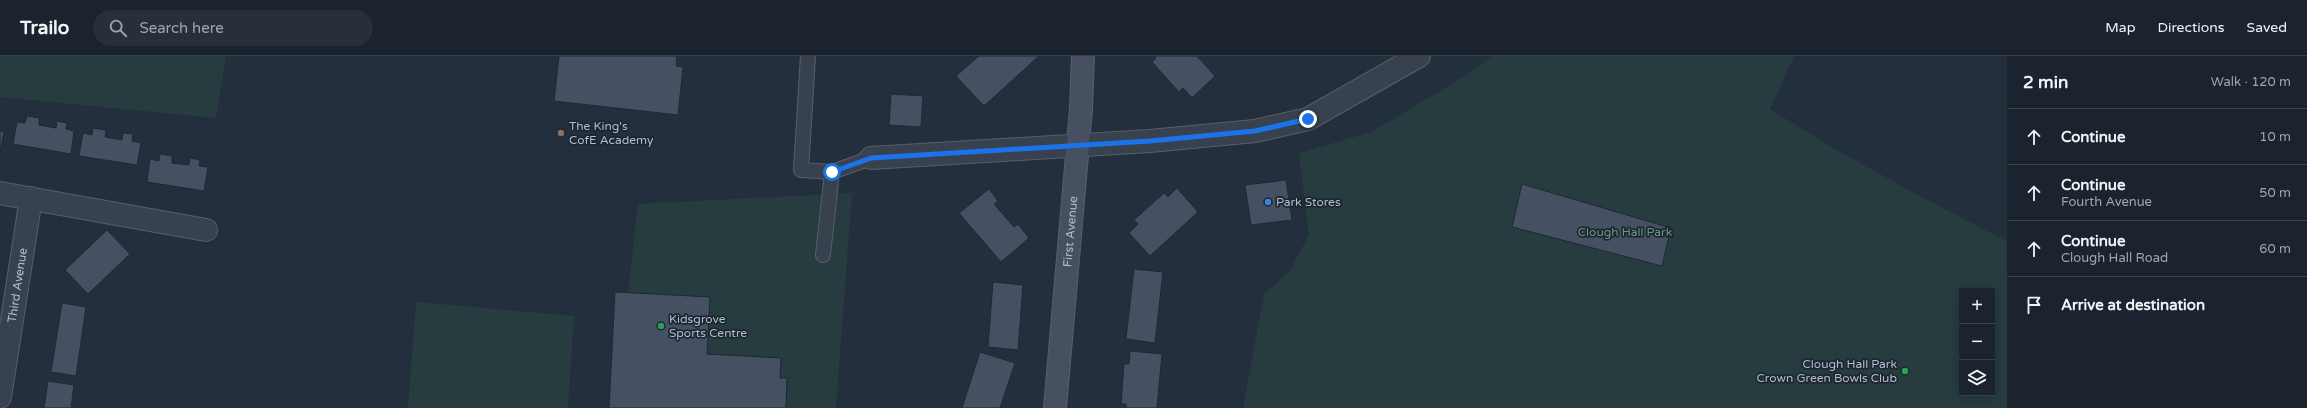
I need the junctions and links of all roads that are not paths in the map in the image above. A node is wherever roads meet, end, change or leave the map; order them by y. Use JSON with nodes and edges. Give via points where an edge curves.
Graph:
{"nodes":[{"id":1,"x":808,"y":56,"type":"edge"},
{"id":2,"x":1083,"y":56,"type":"edge"},
{"id":3,"x":1419,"y":56,"type":"edge"},
{"id":4,"x":1078,"y":146,"type":"junction"},
{"id":5,"x":871,"y":158,"type":"joint"},
{"id":6,"x":832,"y":172,"type":"junction"},
{"id":7,"x":0,"y":192,"type":"edge"},
{"id":8,"x":31,"y":198,"type":"junction"},
{"id":9,"x":206,"y":230,"type":"dead end"},
{"id":10,"x":823,"y":255,"type":"dead end"},
{"id":11,"x":0,"y":397,"type":"edge"},
{"id":12,"x":1055,"y":408,"type":"edge"}],
"edges":[{"from":1,"to":6,"type":"lane","via":[[801,170]]},
{"from":2,"to":4,"type":"main road","name":"First Avenue"},
{"from":3,"to":4,"type":"street","via":[[1308,119],[1255,131]]},
{"from":4,"to":5,"type":"street"},
{"from":4,"to":12,"type":"main road","name":"First Avenue"},
{"from":5,"to":6,"type":"lane"},
{"from":6,"to":10,"type":"lane"},
{"from":7,"to":8,"type":"street"},
{"from":8,"to":9,"type":"street"},
{"from":8,"to":11,"type":"street","name":"Third Avenue"}]}
